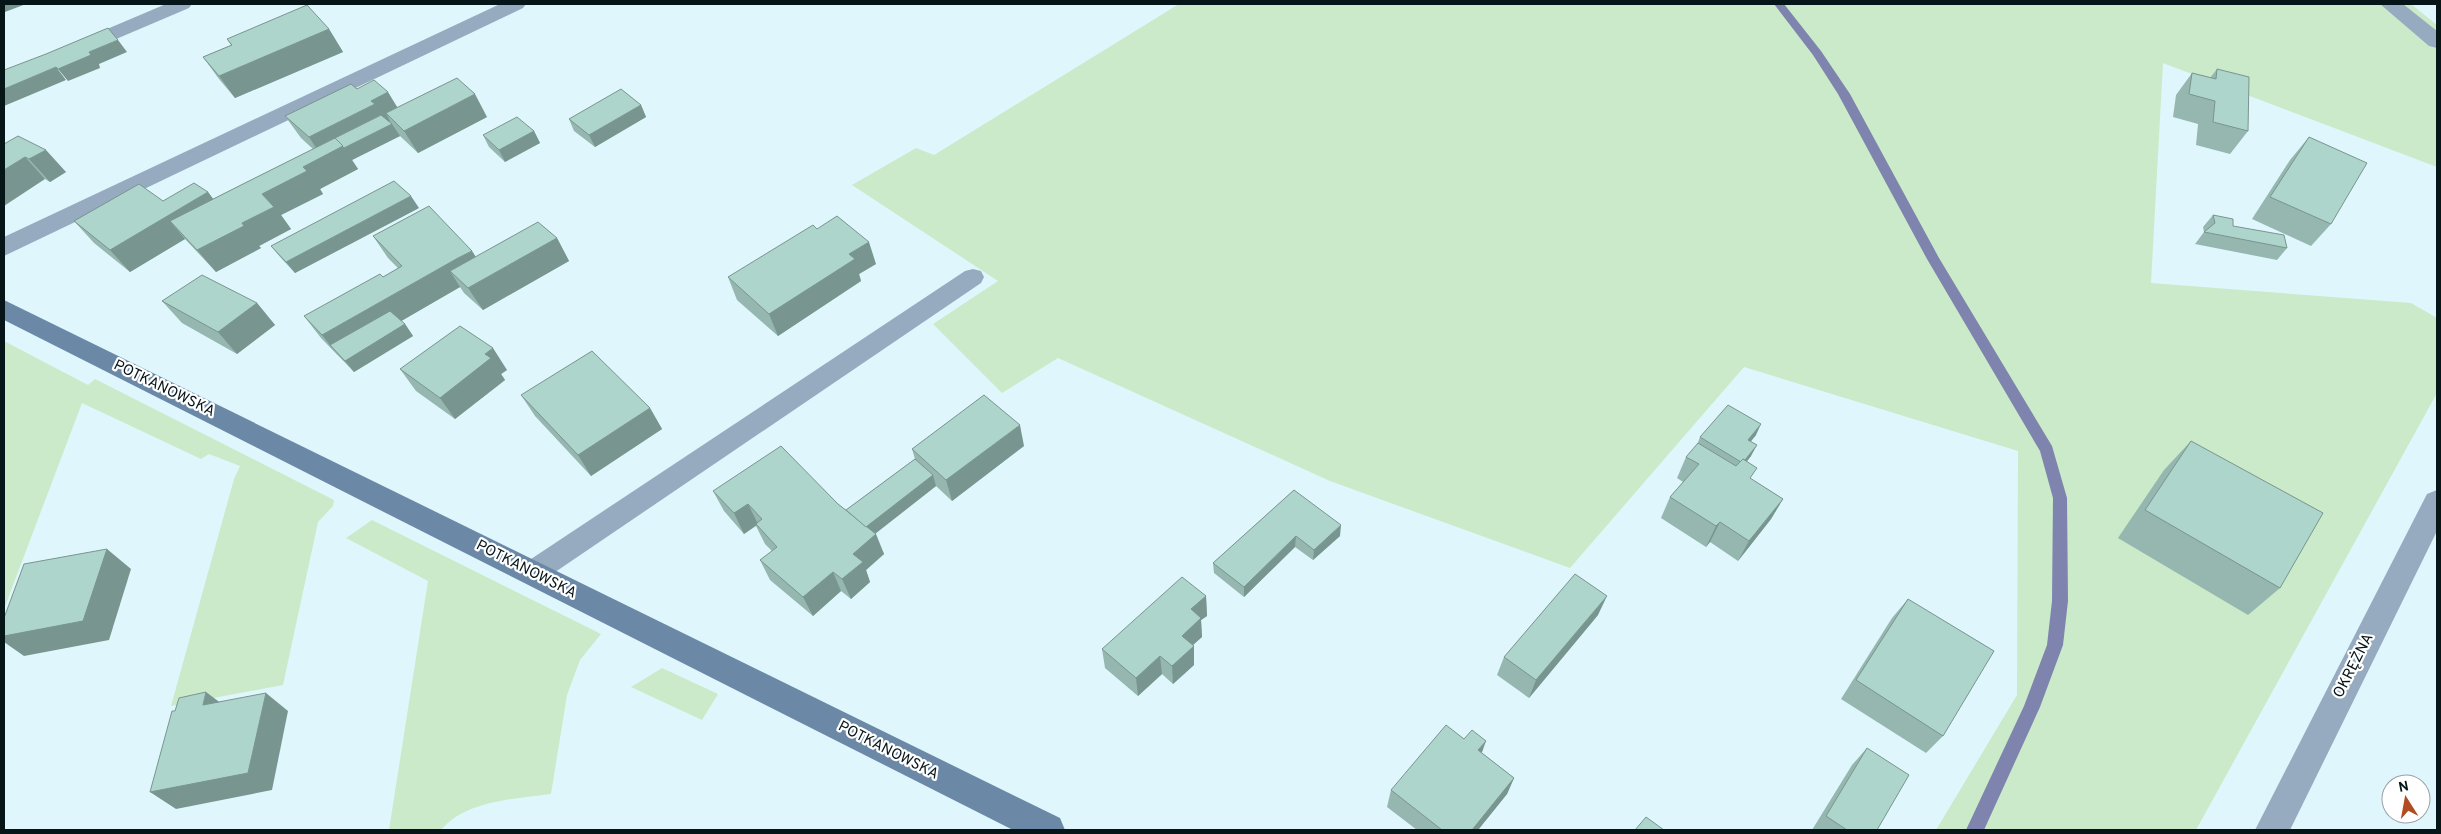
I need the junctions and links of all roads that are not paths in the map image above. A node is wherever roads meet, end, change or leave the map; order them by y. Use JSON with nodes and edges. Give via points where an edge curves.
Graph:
{"nodes":[{"id":1,"x":182,"y":4,"type":"edge"},
{"id":2,"x":516,"y":4,"type":"edge"},
{"id":3,"x":2390,"y":4,"type":"edge"},
{"id":4,"x":2437,"y":41,"type":"edge"},
{"id":5,"x":66,"y":53,"type":"edge"},
{"id":6,"x":4,"y":247,"type":"edge"},
{"id":7,"x":973,"y":277,"type":"dead end"},
{"id":8,"x":4,"y":309,"type":"edge"},
{"id":9,"x":2437,"y":502,"type":"edge"},
{"id":10,"x":532,"y":573,"type":"junction"},
{"id":11,"x":1048,"y":830,"type":"edge"},
{"id":12,"x":2272,"y":830,"type":"edge"}],
"edges":[{"from":1,"to":5,"type":"lane"},
{"from":2,"to":6,"type":"street"},
{"from":3,"to":4,"type":"street"},
{"from":7,"to":10,"type":"lane"},
{"from":8,"to":10,"type":"street","name":"POTKANOWSKA"},
{"from":9,"to":12,"type":"street","name":"OKRĘŻNA"},
{"from":10,"to":11,"type":"street","name":"POTKANOWSKA"}]}
